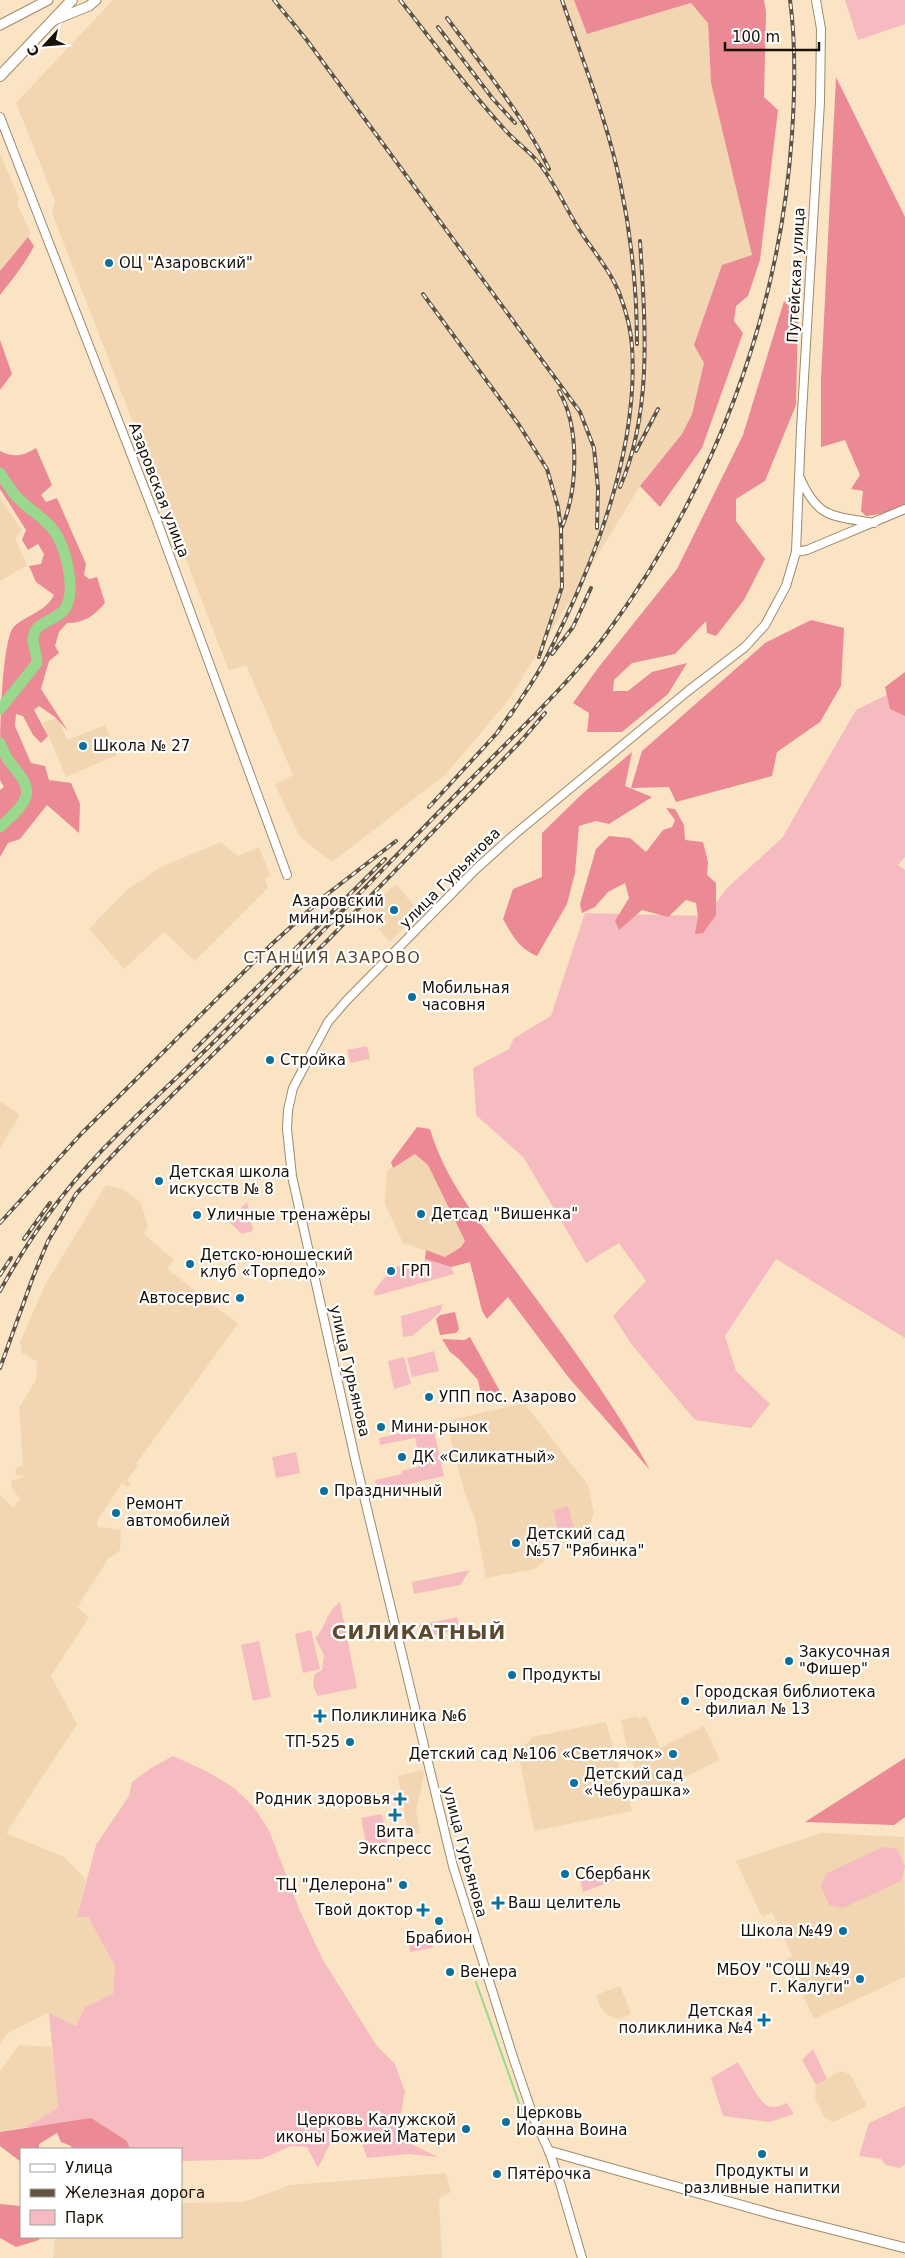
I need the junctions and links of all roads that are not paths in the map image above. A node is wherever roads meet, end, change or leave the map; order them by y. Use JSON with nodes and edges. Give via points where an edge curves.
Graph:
{"nodes":[{"id":1,"x":72,"y":0,"type":"edge"},
{"id":2,"x":816,"y":0,"type":"edge"},
{"id":3,"x":46,"y":1,"type":"edge"},
{"id":4,"x":92,"y":1,"type":"edge"},
{"id":5,"x":52,"y":21,"type":"junction"},
{"id":6,"x":0,"y":25,"type":"edge"},
{"id":7,"x":0,"y":76,"type":"edge"},
{"id":8,"x":0,"y":117,"type":"edge"},
{"id":9,"x":799,"y":474,"type":"junction"},
{"id":10,"x":905,"y":509,"type":"edge"},
{"id":11,"x":874,"y":524,"type":"junction"},
{"id":12,"x":796,"y":552,"type":"junction"},
{"id":13,"x":286,"y":874,"type":"dead end"},
{"id":14,"x":549,"y":2151,"type":"junction"},
{"id":15,"x":905,"y":2248,"type":"edge"},
{"id":16,"x":582,"y":2258,"type":"edge"}],
"edges":[{"from":1,"to":5,"type":"main road"},
{"from":2,"to":9,"type":"street","name":"Путейская улица","via":[[821,29],[820,102]]},
{"from":3,"to":6,"type":"main road"},
{"from":4,"to":5,"type":"main road","via":[[89,6]]},
{"from":5,"to":7,"type":"main road"},
{"from":8,"to":13,"type":"street","name":"Азаровская улица","via":[[151,505]]},
{"from":9,"to":11,"type":"street","via":[[809,497],[825,512]]},
{"from":9,"to":12,"type":"street","name":"Путейская улица"},
{"from":10,"to":11,"type":"street"},
{"from":11,"to":12,"type":"street"},
{"from":12,"to":14,"type":"street","name":"улица Гурьянова","via":[[786,586],[766,625],[745,647],[515,834],[476,869],[347,1000],[328,1022],[307,1061],[288,1110],[292,1176],[434,1794],[468,1917],[534,2119]]},
{"from":14,"to":15,"type":"main road"},
{"from":14,"to":16,"type":"street","name":"улица Гурьянова"}]}
